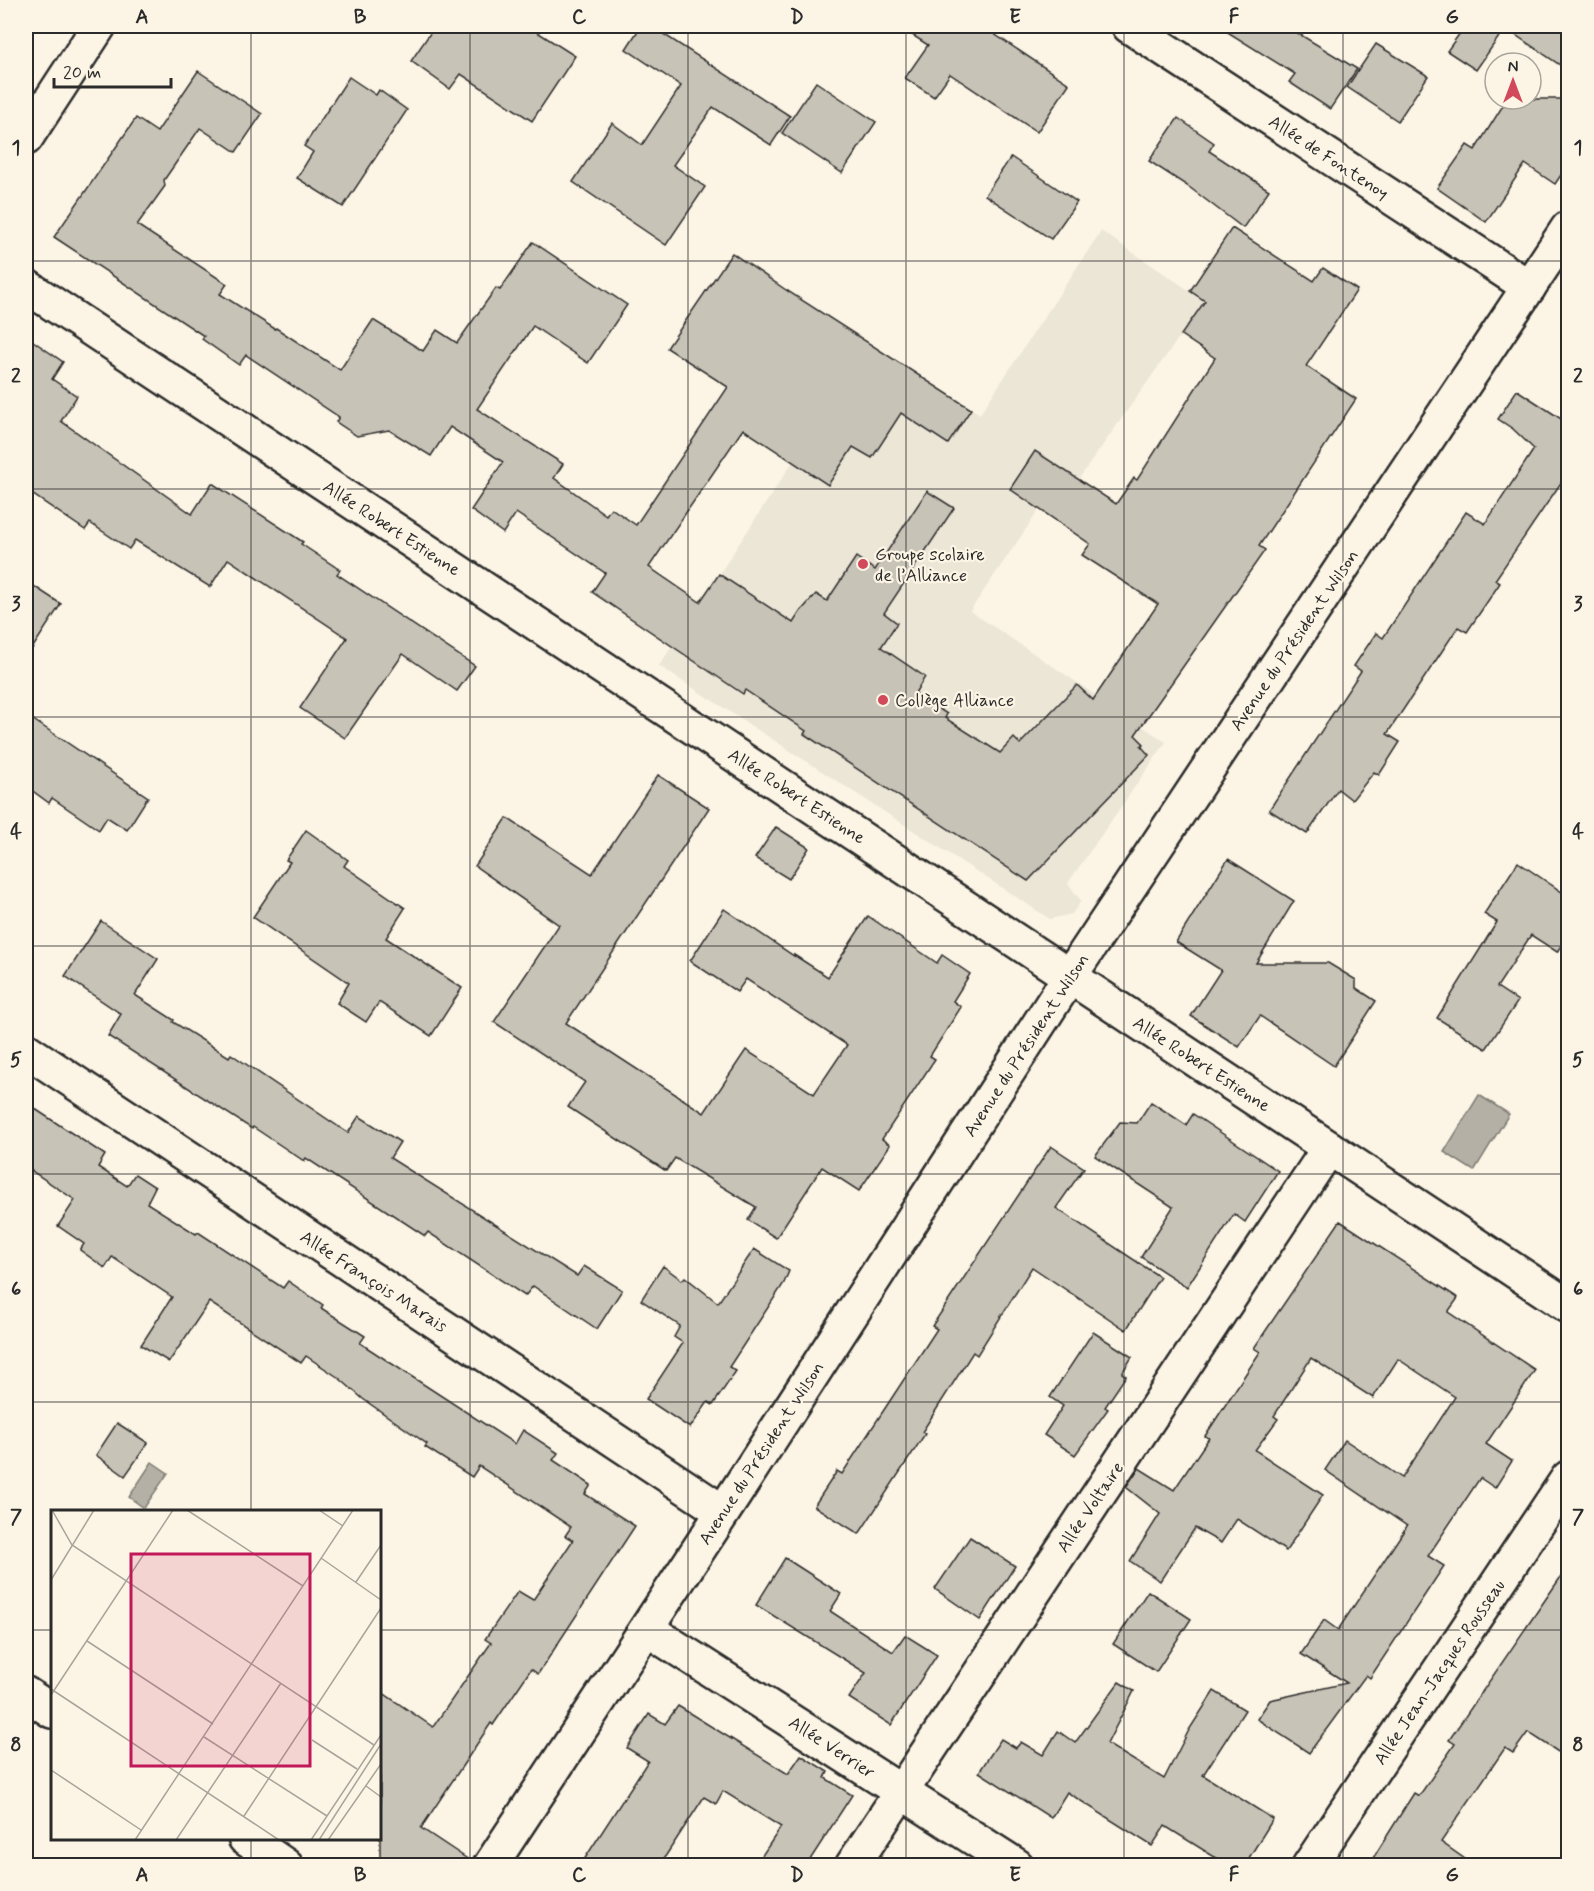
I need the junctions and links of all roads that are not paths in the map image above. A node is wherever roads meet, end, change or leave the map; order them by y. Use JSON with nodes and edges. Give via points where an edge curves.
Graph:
{"nodes":[{"id":1,"x":99,"y":26,"type":"edge"},
{"id":2,"x":1130,"y":26,"type":"edge"},
{"id":3,"x":26,"y":138,"type":"edge"},
{"id":4,"x":1569,"y":228,"type":"edge"},
{"id":5,"x":26,"y":286,"type":"edge"},
{"id":6,"x":1529,"y":287,"type":"junction"},
{"id":7,"x":1070,"y":976,"type":"junction"},
{"id":8,"x":26,"y":1050,"type":"edge"},
{"id":9,"x":1329,"y":1148,"type":"junction"},
{"id":10,"x":1569,"y":1306,"type":"edge"},
{"id":11,"x":1569,"y":1478,"type":"edge"},
{"id":12,"x":723,"y":1512,"type":"junction"},
{"id":13,"x":646,"y":1629,"type":"junction"},
{"id":14,"x":26,"y":1694,"type":"edge"},
{"id":15,"x":51,"y":1710,"type":"edge"},
{"id":16,"x":901,"y":1791,"type":"junction"},
{"id":17,"x":247,"y":1840,"type":"edge"},
{"id":18,"x":286,"y":1866,"type":"edge"},
{"id":19,"x":490,"y":1866,"type":"edge"},
{"id":20,"x":852,"y":1866,"type":"edge"},
{"id":21,"x":1017,"y":1866,"type":"edge"},
{"id":22,"x":1310,"y":1866,"type":"edge"}],
"edges":[{"from":1,"to":3,"type":"street"},
{"from":2,"to":6,"type":"street","name":"Allée de Fontenoy"},
{"from":4,"to":6,"type":"street","name":"Avenue du Président Wilson"},
{"from":5,"to":7,"type":"street","name":"Allée Robert Estienne"},
{"from":6,"to":7,"type":"street","name":"Avenue du Président Wilson"},
{"from":7,"to":9,"type":"street","name":"Allée Robert Estienne"},
{"from":7,"to":12,"type":"street","name":"Avenue du Président Wilson"},
{"from":8,"to":12,"type":"street","name":"Allée François Marais"},
{"from":9,"to":10,"type":"street","name":"Allée Robert Estienne"},
{"from":9,"to":16,"type":"street","name":"Allée Voltaire"},
{"from":11,"to":22,"type":"street","name":"Allée Jean-Jacques Rousseau"},
{"from":12,"to":13,"type":"street","name":"Avenue du Président Wilson"},
{"from":13,"to":16,"type":"street","name":"Allée Verrier"},
{"from":13,"to":19,"type":"street","name":"Avenue du Président Wilson"},
{"from":14,"to":15,"type":"street"},
{"from":16,"to":20,"type":"street","name":"Allée Voltaire"},
{"from":16,"to":21,"type":"street","name":"Allée Verrier"},
{"from":17,"to":18,"type":"street"}]}
